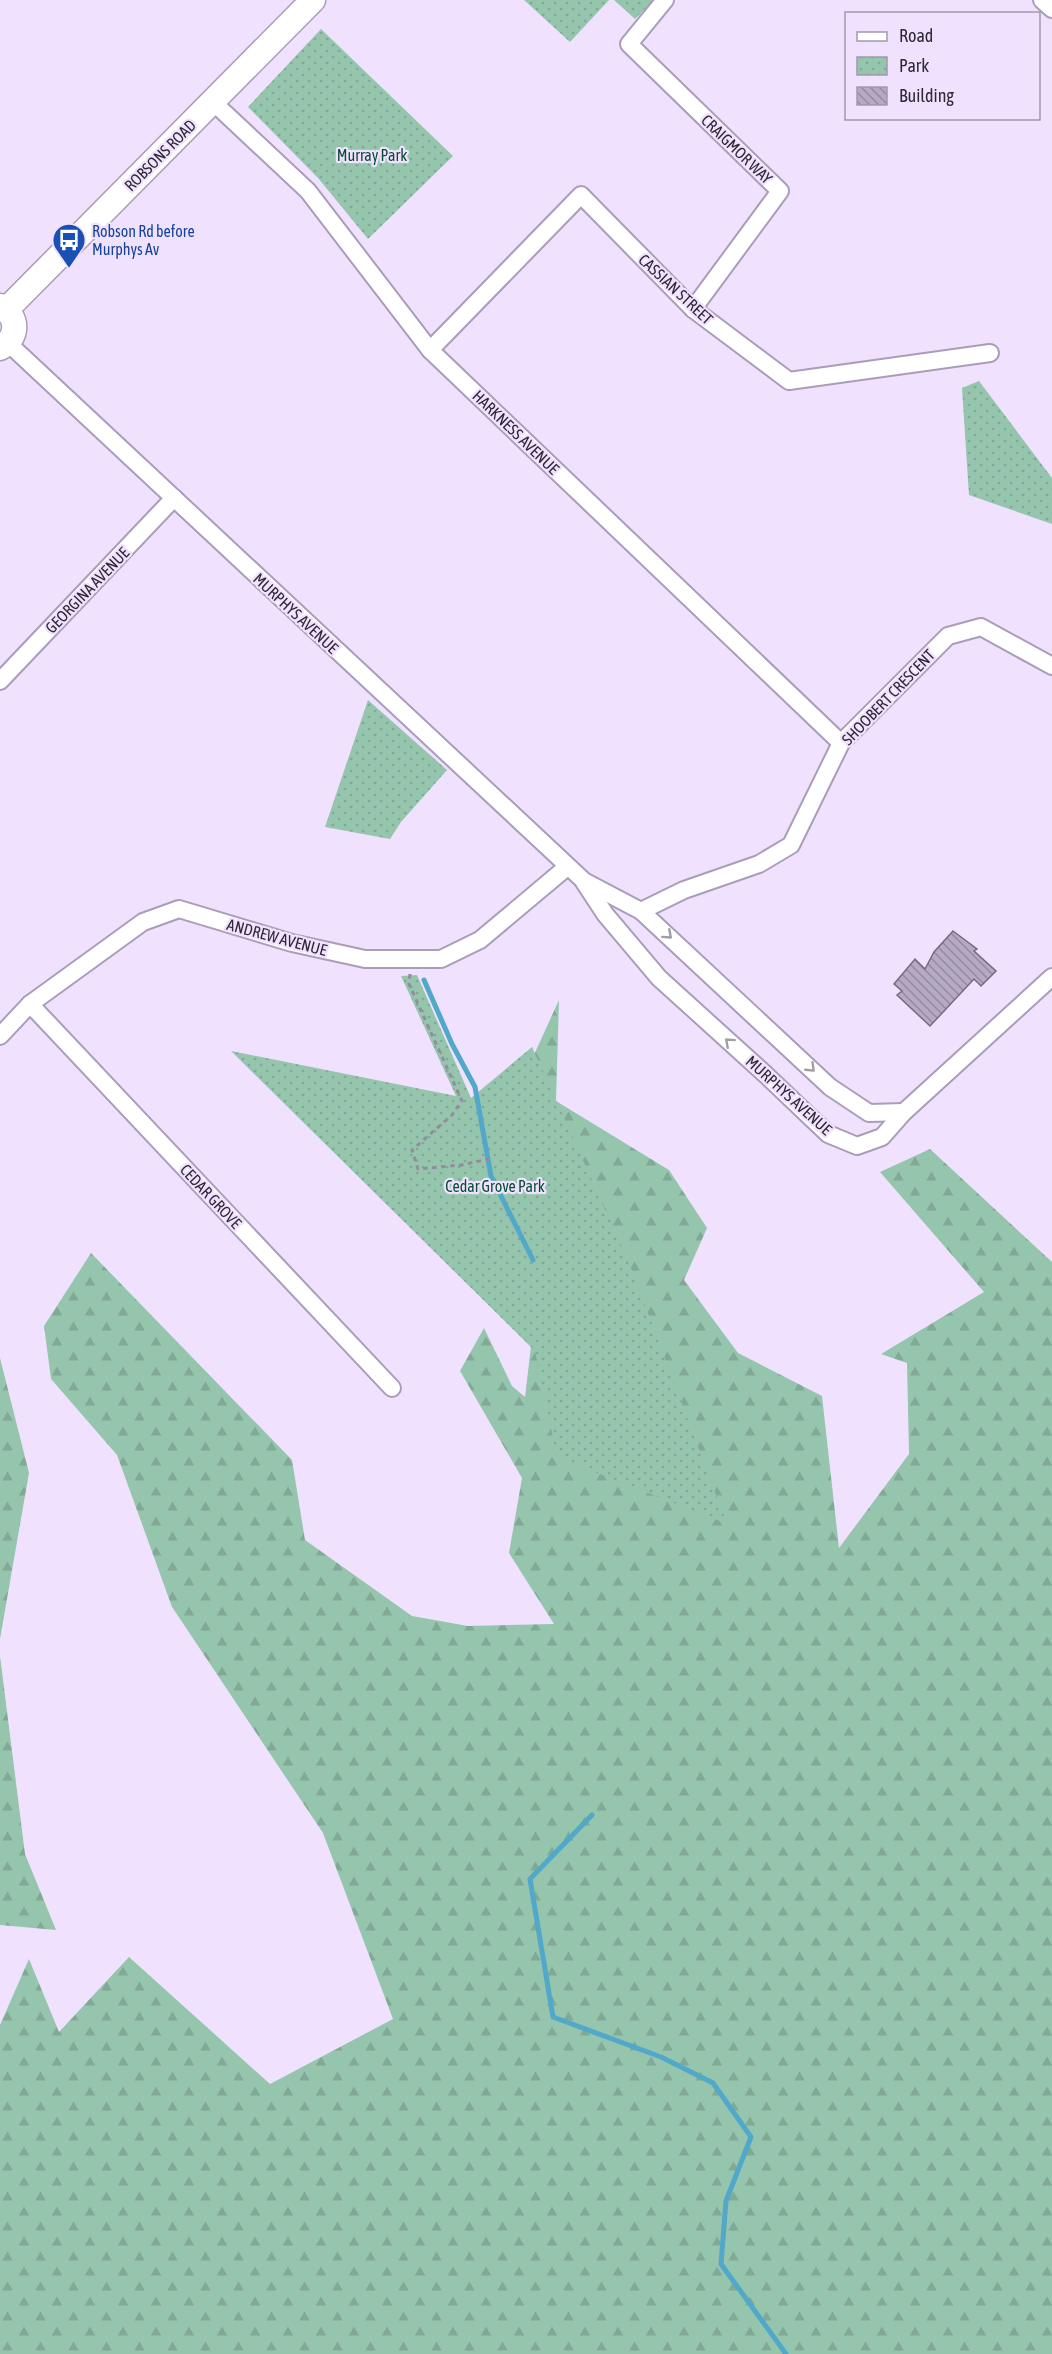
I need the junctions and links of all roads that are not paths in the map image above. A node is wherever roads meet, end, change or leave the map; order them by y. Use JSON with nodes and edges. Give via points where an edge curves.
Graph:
{"nodes":[{"id":1,"x":313,"y":0,"type":"edge"},
{"id":2,"x":665,"y":0,"type":"edge"},
{"id":3,"x":1042,"y":0,"type":"edge"},
{"id":4,"x":1052,"y":9,"type":"edge"},
{"id":5,"x":213,"y":102,"type":"junction"},
{"id":6,"x":3,"y":308,"type":"edge"},
{"id":7,"x":693,"y":309,"type":"junction"},
{"id":8,"x":4,"y":346,"type":"edge"},
{"id":9,"x":430,"y":350,"type":"junction"},
{"id":10,"x":990,"y":353,"type":"dead end"},
{"id":11,"x":174,"y":498,"type":"junction"},
{"id":12,"x":1052,"y":666,"type":"edge"},
{"id":13,"x":0,"y":681,"type":"edge"},
{"id":14,"x":841,"y":743,"type":"junction"},
{"id":15,"x":567,"y":867,"type":"junction"},
{"id":16,"x":584,"y":881,"type":"junction"},
{"id":17,"x":641,"y":911,"type":"junction"},
{"id":18,"x":1052,"y":977,"type":"edge"},
{"id":19,"x":30,"y":1004,"type":"junction"},
{"id":20,"x":0,"y":1036,"type":"edge"},
{"id":21,"x":904,"y":1112,"type":"junction"},
{"id":22,"x":392,"y":1388,"type":"dead end"}],
"edges":[{"from":1,"to":5,"type":"main road","name":"ROBSONS ROAD"},
{"from":2,"to":7,"type":"street","name":"CRAIGMOR WAY","via":[[629,44],[780,191]]},
{"from":3,"to":4,"type":"street"},
{"from":5,"to":6,"type":"main road","name":"ROBSONS ROAD"},
{"from":5,"to":9,"type":"street","name":"HARKNESS AVENUE","via":[[308,191]]},
{"from":6,"to":8,"type":"main road","via":[[14,322],[13,337]]},
{"from":7,"to":9,"type":"street","name":"CASSIAN STREET","via":[[580,195]]},
{"from":7,"to":10,"type":"street","name":"CASSIAN STREET","via":[[789,381]]},
{"from":8,"to":11,"type":"street","name":"MURPHYS AVENUE"},
{"from":9,"to":14,"type":"street","name":"HARKNESS AVENUE"},
{"from":11,"to":13,"type":"street","name":"GEORGINA AVENUE"},
{"from":11,"to":15,"type":"street","name":"MURPHYS AVENUE"},
{"from":12,"to":14,"type":"street","name":"SHOOBERT CRESCENT","via":[[981,627],[948,636]]},
{"from":14,"to":17,"type":"street","name":"SHOOBERT CRESCENT","via":[[791,845],[759,864],[684,890]]},
{"from":15,"to":16,"type":"street","name":"MURPHYS AVENUE"},
{"from":15,"to":19,"type":"street","name":"ANDREW AVENUE","via":[[480,940],[441,959],[365,959],[292,943],[179,909],[143,922]]},
{"from":16,"to":17,"type":"street","name":"MURPHYS AVENUE"},
{"from":21,"to":16,"type":"street","name":"MURPHYS AVENUE","one_way":true,"via":[[882,1137],[858,1146],[828,1134],[659,978],[605,914]]},
{"from":17,"to":21,"type":"street","name":"MURPHYS AVENUE","one_way":true,"via":[[830,1087],[869,1113]]},
{"from":18,"to":21,"type":"street"},
{"from":19,"to":20,"type":"street","name":"ANDREW AVENUE"},
{"from":19,"to":22,"type":"street","name":"CEDAR GROVE"}]}
